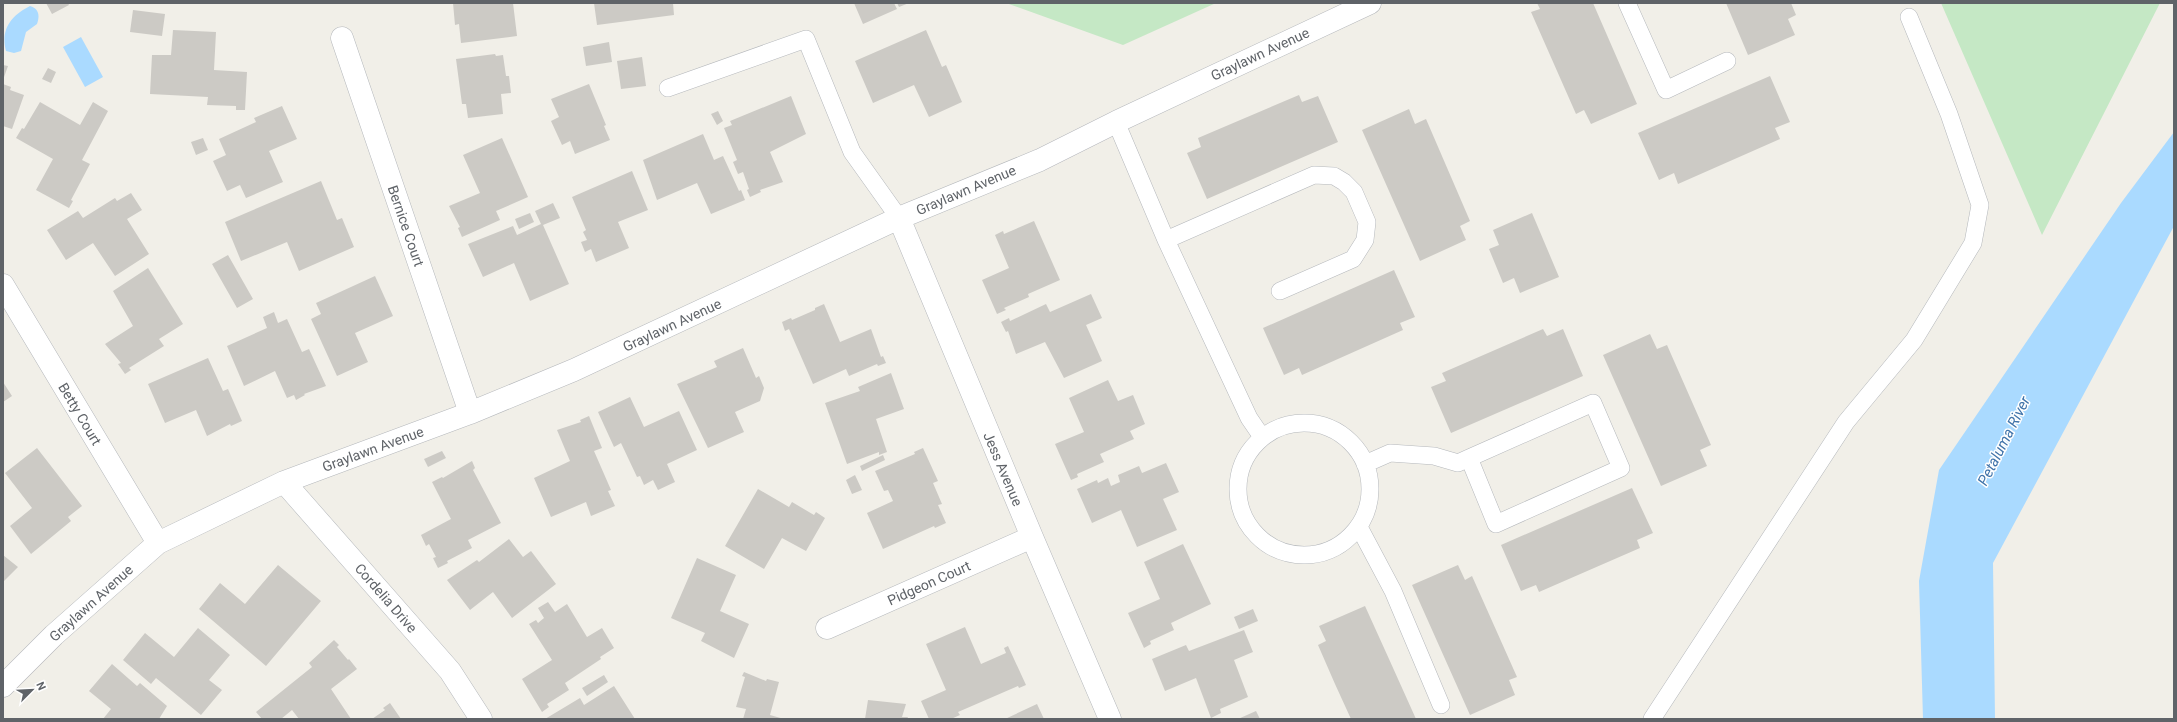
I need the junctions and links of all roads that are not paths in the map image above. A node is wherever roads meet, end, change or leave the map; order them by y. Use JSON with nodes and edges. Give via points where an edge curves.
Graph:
{"nodes":[{"id":1,"x":1370,"y":3,"type":"edge"},
{"id":2,"x":1627,"y":3,"type":"edge"},
{"id":3,"x":1909,"y":17,"type":"dead end"},
{"id":4,"x":342,"y":38,"type":"dead end"},
{"id":5,"x":1727,"y":61,"type":"dead end"},
{"id":6,"x":668,"y":88,"type":"dead end"},
{"id":7,"x":1116,"y":122,"type":"junction"},
{"id":8,"x":899,"y":218,"type":"junction"},
{"id":9,"x":1166,"y":240,"type":"junction"},
{"id":10,"x":3,"y":285,"type":"edge"},
{"id":11,"x":1280,"y":291,"type":"dead end"},
{"id":12,"x":470,"y":413,"type":"junction"},
{"id":13,"x":1262,"y":437,"type":"junction"},
{"id":14,"x":1469,"y":458,"type":"junction"},
{"id":15,"x":1365,"y":464,"type":"junction"},
{"id":16,"x":284,"y":482,"type":"junction"},
{"id":17,"x":1358,"y":527,"type":"junction"},
{"id":18,"x":1032,"y":537,"type":"junction"},
{"id":19,"x":158,"y":543,"type":"junction"},
{"id":20,"x":827,"y":628,"type":"dead end"},
{"id":21,"x":3,"y":686,"type":"edge"},
{"id":22,"x":1441,"y":705,"type":"dead end"},
{"id":23,"x":481,"y":719,"type":"edge"},
{"id":24,"x":1110,"y":719,"type":"edge"},
{"id":25,"x":1652,"y":719,"type":"edge"}],
"edges":[{"from":1,"to":7,"type":"street","name":"Graylawn Avenue"},
{"from":2,"to":5,"type":"lane","via":[[1666,90]]},
{"from":3,"to":25,"type":"lane","via":[[1949,114],[1980,205],[1972,243],[1914,340],[1846,422]]},
{"from":4,"to":12,"type":"street","name":"Bernice Court"},
{"from":6,"to":8,"type":"lane","via":[[806,39],[852,152]]},
{"from":7,"to":8,"type":"street","name":"Graylawn Avenue","via":[[1040,160]]},
{"from":7,"to":9,"type":"lane"},
{"from":8,"to":12,"type":"street","name":"Graylawn Avenue","via":[[574,370]]},
{"from":8,"to":18,"type":"street","name":"Jess Avenue"},
{"from":9,"to":11,"type":"lane","via":[[1314,175],[1334,176],[1354,192],[1367,222],[1365,240],[1353,259]]},
{"from":9,"to":13,"type":"lane","via":[[1249,418]]},
{"from":10,"to":19,"type":"street","name":"Betty Court"},
{"from":12,"to":16,"type":"street","name":"Graylawn Avenue"},
{"from":13,"to":15,"type":"lane","via":[[1294,423],[1312,423],[1329,427],[1344,436],[1357,449]]},
{"from":13,"to":17,"type":"lane","via":[[1247,455],[1237,482],[1243,517],[1253,532],[1272,547],[1300,556],[1317,555],[1334,548],[1348,539]]},
{"from":14,"to":14,"type":"lane","via":[[1496,524],[1621,468],[1592,403]]},
{"from":14,"to":15,"type":"lane","via":[[1458,463],[1434,456],[1390,453]]},
{"from":15,"to":17,"type":"lane","via":[[1370,480],[1370,497],[1366,513]]},
{"from":16,"to":19,"type":"street","name":"Graylawn Avenue"},
{"from":16,"to":23,"type":"street","name":"Cordelia Drive","via":[[450,671]]},
{"from":17,"to":22,"type":"lane","via":[[1393,591]]},
{"from":18,"to":20,"type":"street","name":"Pidgeon Court"},
{"from":18,"to":24,"type":"street","name":"Jess Avenue"},
{"from":19,"to":21,"type":"street","name":"Graylawn Avenue","via":[[54,636]]}]}
